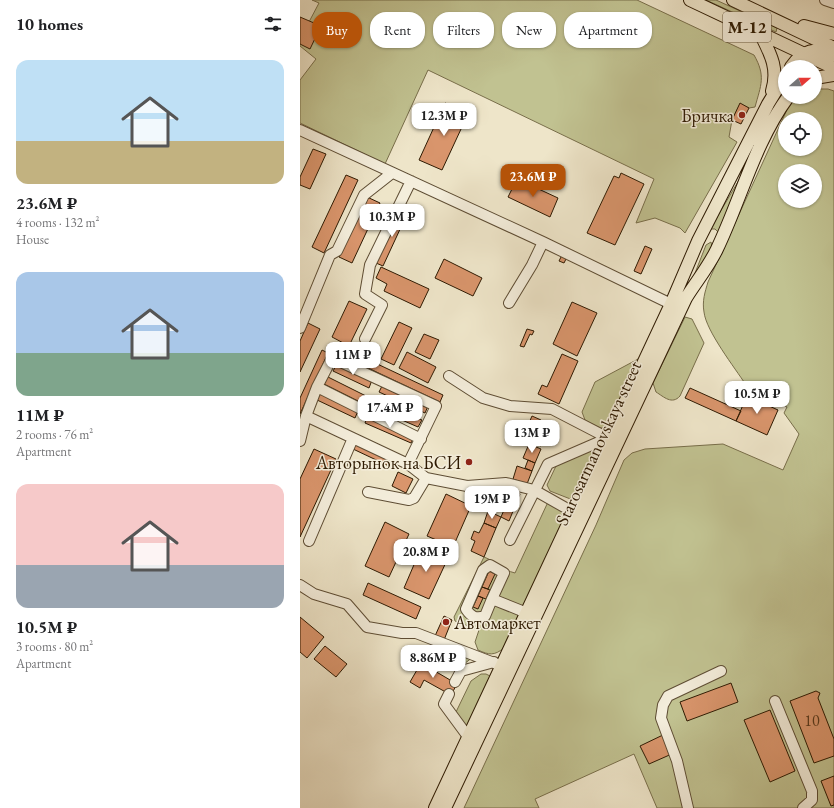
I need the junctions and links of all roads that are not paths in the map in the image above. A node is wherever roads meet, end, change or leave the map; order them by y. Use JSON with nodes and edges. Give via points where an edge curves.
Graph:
{"nodes":[{"id":1,"x":690,"y":0,"type":"edge"},
{"id":2,"x":733,"y":0,"type":"edge"},
{"id":3,"x":825,"y":0,"type":"edge"},
{"id":4,"x":834,"y":4,"type":"edge"},
{"id":5,"x":776,"y":20,"type":"junction"},
{"id":6,"x":760,"y":33,"type":"junction"},
{"id":7,"x":834,"y":34,"type":"edge"},
{"id":8,"x":834,"y":48,"type":"edge"},
{"id":9,"x":804,"y":54,"type":"junction"},
{"id":10,"x":834,"y":55,"type":"edge"},
{"id":11,"x":798,"y":60,"type":"edge"},
{"id":12,"x":834,"y":68,"type":"edge"},
{"id":13,"x":834,"y":75,"type":"edge"},
{"id":14,"x":822,"y":77,"type":"edge"},
{"id":15,"x":778,"y":88,"type":"edge"},
{"id":16,"x":768,"y":104,"type":"junction"},
{"id":17,"x":783,"y":104,"type":"edge"},
{"id":18,"x":300,"y":130,"type":"edge"},
{"id":19,"x":392,"y":173,"type":"junction"},
{"id":20,"x":411,"y":182,"type":"junction"},
{"id":21,"x":698,"y":241,"type":"junction"},
{"id":22,"x":543,"y":242,"type":"junction"},
{"id":23,"x":716,"y":250,"type":"junction"},
{"id":24,"x":509,"y":303,"type":"dead end"},
{"id":25,"x":671,"y":304,"type":"junction"},
{"id":26,"x":300,"y":328,"type":"edge"},
{"id":27,"x":365,"y":339,"type":"dead end"},
{"id":28,"x":449,"y":376,"type":"dead end"},
{"id":29,"x":317,"y":387,"type":"junction"},
{"id":30,"x":306,"y":416,"type":"junction"},
{"id":31,"x":353,"y":438,"type":"junction"},
{"id":32,"x":421,"y":438,"type":"junction"},
{"id":33,"x":608,"y":438,"type":"junction"},
{"id":34,"x":300,"y":441,"type":"edge"},
{"id":35,"x":408,"y":464,"type":"junction"},
{"id":36,"x":426,"y":478,"type":"junction"},
{"id":37,"x":534,"y":490,"type":"junction"},
{"id":38,"x":368,"y":492,"type":"dead end"},
{"id":39,"x":573,"y":512,"type":"junction"},
{"id":40,"x":510,"y":540,"type":"dead end"},
{"id":41,"x":309,"y":542,"type":"dead end"},
{"id":42,"x":300,"y":584,"type":"edge"},
{"id":43,"x":492,"y":599,"type":"junction"},
{"id":44,"x":527,"y":613,"type":"junction"},
{"id":45,"x":498,"y":664,"type":"junction"},
{"id":46,"x":721,"y":671,"type":"dead end"},
{"id":47,"x":455,"y":682,"type":"dead end"},
{"id":48,"x":449,"y":694,"type":"dead end"},
{"id":49,"x":775,"y":701,"type":"dead end"},
{"id":50,"x":469,"y":738,"type":"junction"},
{"id":51,"x":435,"y":808,"type":"edge"},
{"id":52,"x":445,"y":808,"type":"edge"},
{"id":53,"x":688,"y":808,"type":"edge"},
{"id":54,"x":802,"y":808,"type":"edge"}],
"edges":[{"from":1,"to":6,"type":"main road","number":"М-12"},
{"from":2,"to":5,"type":"main road","number":"М-12"},
{"from":3,"to":4,"type":"street"},
{"from":5,"to":7,"type":"main road"},
{"from":5,"to":8,"type":"main road","number":"М-12"},
{"from":6,"to":9,"type":"main road","number":"М-12"},
{"from":6,"to":16,"type":"main road","via":[[775,66],[775,80]]},
{"from":9,"to":10,"type":"main road","via":[[819,50]]},
{"from":9,"to":11,"type":"main road"},
{"from":9,"to":12,"type":"main road","number":"М-12"},
{"from":13,"to":14,"type":"main road"},
{"from":15,"to":16,"type":"main road"},
{"from":16,"to":21,"type":"main road","name":"Starosarmanovskaya street"},
{"from":17,"to":23,"type":"main road","name":"Starosarmanovskaya street","via":[[746,177]]},
{"from":18,"to":19,"type":"street"},
{"from":19,"to":20,"type":"street"},
{"from":19,"to":26,"type":"street","via":[[364,195],[337,251],[330,255]]},
{"from":20,"to":22,"type":"street"},
{"from":20,"to":27,"type":"street","via":[[370,265],[365,294],[382,305]]},
{"from":21,"to":23,"type":"main road","via":[[704,237],[710,238]]},
{"from":21,"to":25,"type":"main road","name":"Starosarmanovskaya street"},
{"from":22,"to":24,"type":"street","via":[[532,266]]},
{"from":22,"to":25,"type":"street"},
{"from":23,"to":52,"type":"main road","name":"Starosarmanovskaya street","via":[[686,298]]},
{"from":25,"to":33,"type":"main road","name":"Starosarmanovskaya street"},
{"from":28,"to":33,"type":"street","via":[[483,398],[510,406],[552,409]]},
{"from":29,"to":30,"type":"street"},
{"from":29,"to":32,"type":"street"},
{"from":29,"to":32,"type":"street","via":[[332,358],[436,406]]},
{"from":30,"to":31,"type":"street"},
{"from":30,"to":34,"type":"street"},
{"from":31,"to":35,"type":"street"},
{"from":31,"to":41,"type":"street"},
{"from":32,"to":35,"type":"street"},
{"from":33,"to":37,"type":"street","via":[[548,464]]},
{"from":33,"to":39,"type":"main road","name":"Starosarmanovskaya street"},
{"from":35,"to":36,"type":"street"},
{"from":36,"to":37,"type":"street","via":[[467,486],[506,483]]},
{"from":36,"to":38,"type":"street","via":[[414,498],[408,500]]},
{"from":37,"to":39,"type":"street"},
{"from":37,"to":40,"type":"street"},
{"from":39,"to":44,"type":"main road","name":"Starosarmanovskaya street"},
{"from":42,"to":45,"type":"street","via":[[314,594],[346,604],[367,627],[402,633],[416,632]]},
{"from":43,"to":43,"type":"street","via":[[485,616],[480,618],[470,616],[466,609],[484,570],[490,565],[504,573]]},
{"from":43,"to":44,"type":"street"},
{"from":44,"to":45,"type":"main road","name":"Starosarmanovskaya street"},
{"from":45,"to":47,"type":"street","via":[[461,671]]},
{"from":45,"to":50,"type":"main road","name":"Starosarmanovskaya street"},
{"from":46,"to":53,"type":"street","via":[[668,696],[663,705],[661,718],[677,761]]},
{"from":48,"to":50,"type":"street","via":[[444,704]]},
{"from":49,"to":54,"type":"street","via":[[812,791],[812,800]]},
{"from":50,"to":51,"type":"main road","name":"Starosarmanovskaya street"}]}
